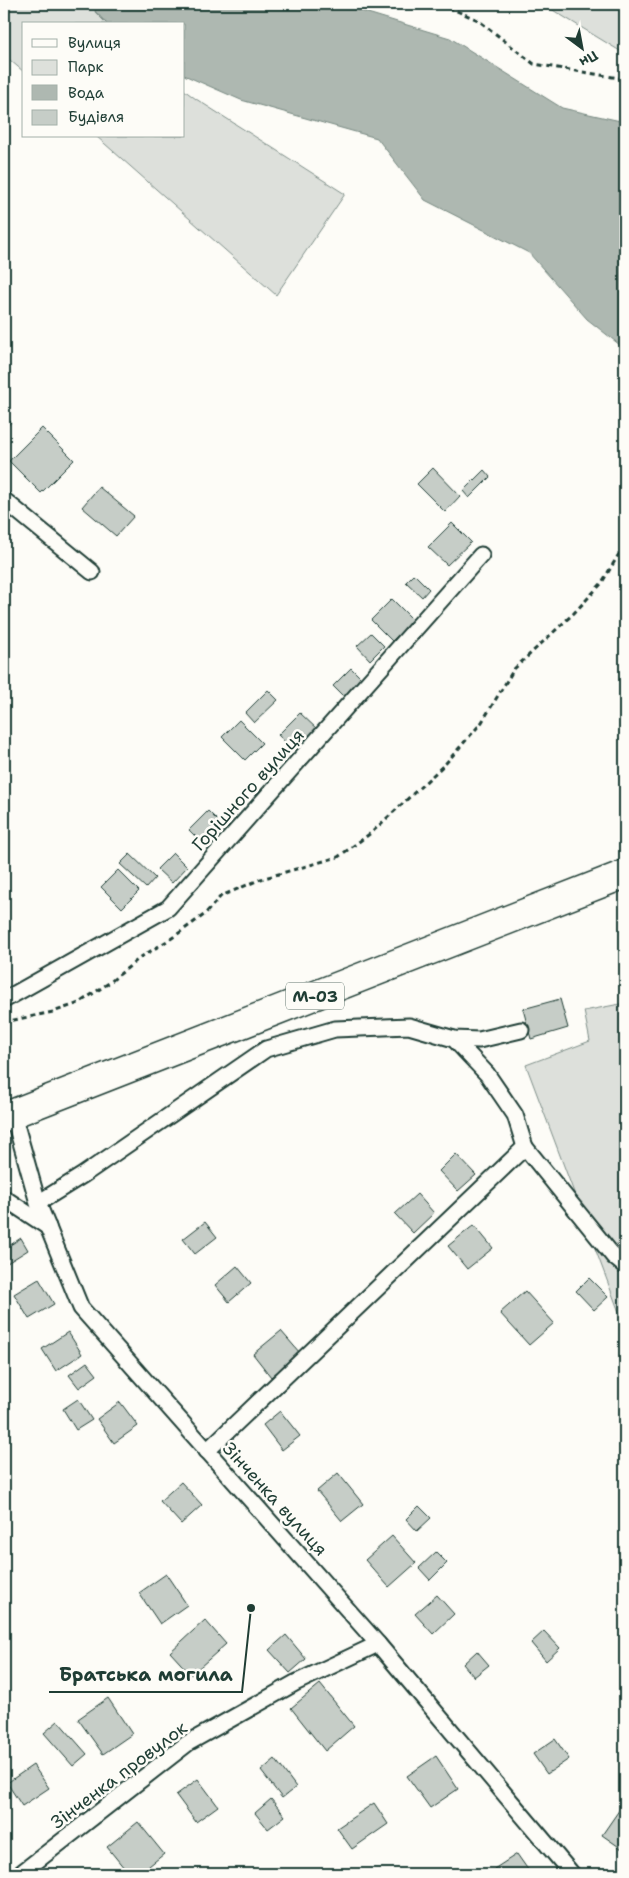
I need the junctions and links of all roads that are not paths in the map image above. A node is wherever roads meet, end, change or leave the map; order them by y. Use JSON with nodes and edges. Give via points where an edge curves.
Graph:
{"nodes":[{"id":1,"x":4,"y":500,"type":"edge"},
{"id":2,"x":481,"y":555,"type":"dead end"},
{"id":3,"x":92,"y":572,"type":"dead end"},
{"id":4,"x":625,"y":874,"type":"edge"},
{"id":5,"x":4,"y":1000,"type":"edge"},
{"id":6,"x":521,"y":1030,"type":"dead end"},
{"id":7,"x":454,"y":1039,"type":"junction"},
{"id":8,"x":7,"y":1111,"type":"edge"},
{"id":9,"x":525,"y":1148,"type":"junction"},
{"id":10,"x":4,"y":1198,"type":"edge"},
{"id":11,"x":38,"y":1203,"type":"junction"},
{"id":12,"x":48,"y":1227,"type":"junction"},
{"id":13,"x":625,"y":1266,"type":"edge"},
{"id":14,"x":207,"y":1451,"type":"junction"},
{"id":15,"x":378,"y":1644,"type":"junction"},
{"id":16,"x":20,"y":1874,"type":"edge"},
{"id":17,"x":572,"y":1874,"type":"edge"}],
"edges":[{"from":1,"to":3,"type":"street"},
{"from":2,"to":5,"type":"street","name":"Горішного вулиця","via":[[168,908]]},
{"from":4,"to":8,"type":"highway","number":"М-03"},
{"from":6,"to":7,"type":"street","via":[[479,1040]]},
{"from":7,"to":9,"type":"street","via":[[487,1074],[515,1115]]},
{"from":7,"to":11,"type":"street","via":[[409,1026],[335,1028],[266,1049]]},
{"from":8,"to":11,"type":"street","name":"Зінченка вулиця"},
{"from":9,"to":13,"type":"street","via":[[614,1257]]},
{"from":9,"to":14,"type":"street"},
{"from":10,"to":12,"type":"street"},
{"from":11,"to":12,"type":"street","name":"Зінченка вулиця"},
{"from":12,"to":14,"type":"street","name":"Зінченка вулиця","via":[[81,1308]]},
{"from":14,"to":15,"type":"street","name":"Зінченка вулиця"},
{"from":15,"to":16,"type":"street","name":"Зінченка провулок","via":[[295,1683],[188,1742]]},
{"from":15,"to":17,"type":"street","name":"Зінченка вулиця"}]}
